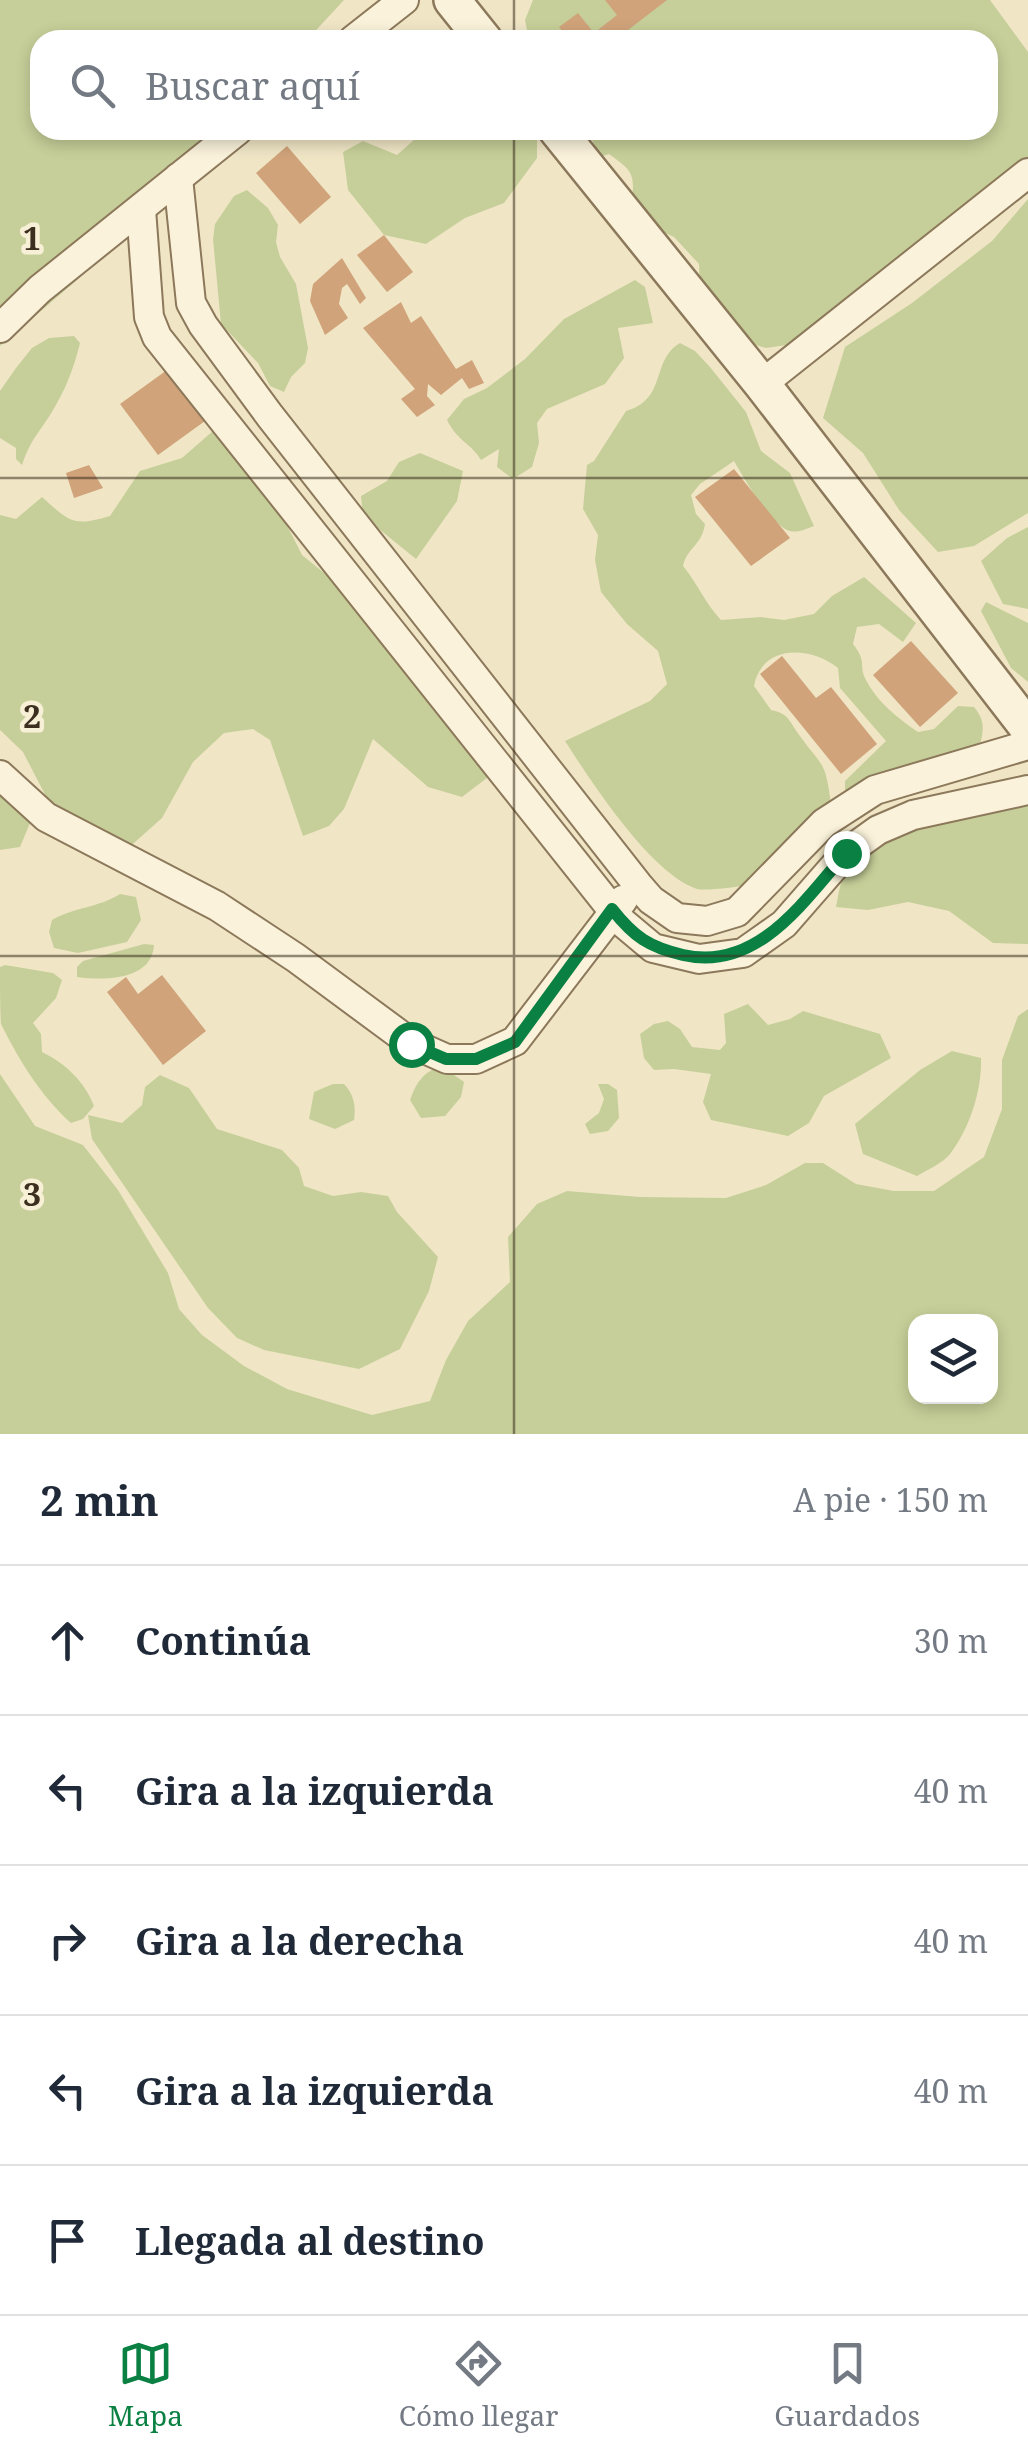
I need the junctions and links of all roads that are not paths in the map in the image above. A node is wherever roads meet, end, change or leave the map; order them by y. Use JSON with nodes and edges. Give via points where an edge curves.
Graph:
{"nodes":[{"id":1,"x":404,"y":0,"type":"edge"},
{"id":2,"x":452,"y":0,"type":"edge"},
{"id":3,"x":366,"y":30,"type":"edge"},
{"id":4,"x":476,"y":30,"type":"edge"},
{"id":5,"x":226,"y":140,"type":"edge"},
{"id":6,"x":565,"y":140,"type":"edge"},
{"id":7,"x":1028,"y":174,"type":"edge"},
{"id":8,"x":178,"y":178,"type":"junction"},
{"id":9,"x":141,"y":209,"type":"junction"},
{"id":10,"x":0,"y":328,"type":"edge"},
{"id":11,"x":762,"y":384,"type":"junction"},
{"id":12,"x":1028,"y":728,"type":"edge"},
{"id":13,"x":1028,"y":745,"type":"edge"},
{"id":14,"x":0,"y":774,"type":"edge"},
{"id":15,"x":1028,"y":790,"type":"edge"},
{"id":16,"x":638,"y":885,"type":"junction"},
{"id":17,"x":612,"y":909,"type":"junction"}],
"edges":[{"from":1,"to":3,"type":"street"},
{"from":2,"to":4,"type":"street"},
{"from":5,"to":8,"type":"street"},
{"from":6,"to":11,"type":"street"},
{"from":7,"to":11,"type":"street"},
{"from":8,"to":9,"type":"street"},
{"from":8,"to":16,"type":"street","via":[[192,302],[204,325]]},
{"from":9,"to":10,"type":"street"},
{"from":9,"to":17,"type":"street","via":[[157,337]]},
{"from":11,"to":12,"type":"street"},
{"from":13,"to":16,"type":"street","via":[[876,790],[824,823],[737,912],[707,921],[677,918]]},
{"from":14,"to":17,"type":"street","via":[[46,817],[217,906],[411,1044],[446,1059],[476,1059],[515,1042]]},
{"from":15,"to":17,"type":"street","via":[[913,815],[878,830],[846,853],[784,924],[742,953],[699,959],[653,948]]},
{"from":16,"to":17,"type":"street"}]}
